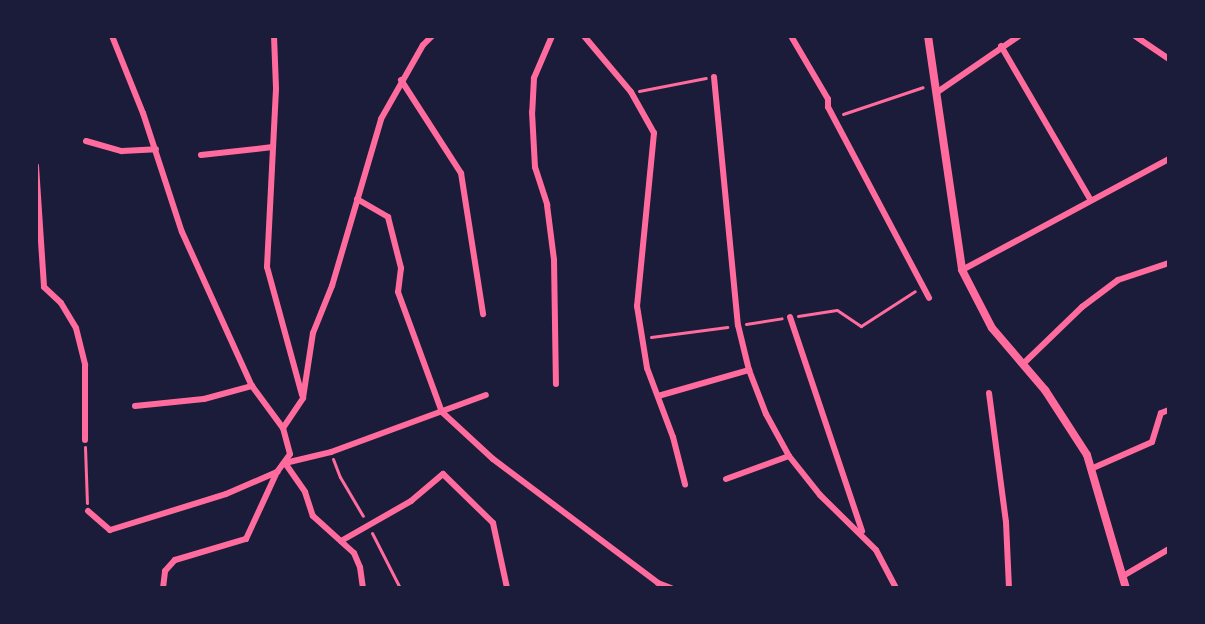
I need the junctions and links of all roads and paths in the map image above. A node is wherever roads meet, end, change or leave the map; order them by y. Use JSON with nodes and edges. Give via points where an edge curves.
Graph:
{"nodes":[{"id":1,"x":112,"y":36,"type":"edge"},
{"id":2,"x":274,"y":36,"type":"edge"},
{"id":3,"x":541,"y":36,"type":"edge"},
{"id":4,"x":552,"y":36,"type":"edge"},
{"id":5,"x":584,"y":36,"type":"edge"},
{"id":6,"x":791,"y":36,"type":"edge"},
{"id":7,"x":928,"y":36,"type":"edge"},
{"id":8,"x":1019,"y":36,"type":"edge"},
{"id":9,"x":1135,"y":36,"type":"edge"},
{"id":10,"x":429,"y":37,"type":"edge"},
{"id":11,"x":546,"y":43,"type":"junction"},
{"id":12,"x":1001,"y":46,"type":"junction"},
{"id":13,"x":1167,"y":59,"type":"edge"},
{"id":14,"x":1169,"y":67,"type":"edge"},
{"id":15,"x":714,"y":77,"type":"joint"},
{"id":16,"x":401,"y":80,"type":"junction"},
{"id":17,"x":936,"y":88,"type":"junction"},
{"id":18,"x":631,"y":92,"type":"junction"},
{"id":19,"x":833,"y":117,"type":"junction"},
{"id":20,"x":86,"y":141,"type":"dead end"},
{"id":21,"x":273,"y":147,"type":"junction"},
{"id":22,"x":156,"y":149,"type":"junction"},
{"id":23,"x":201,"y":155,"type":"dead end"},
{"id":24,"x":1169,"y":159,"type":"edge"},
{"id":25,"x":36,"y":166,"type":"edge"},
{"id":26,"x":357,"y":199,"type":"junction"},
{"id":27,"x":1090,"y":199,"type":"junction"},
{"id":28,"x":1169,"y":263,"type":"edge"},
{"id":29,"x":962,"y":270,"type":"junction"},
{"id":30,"x":921,"y":287,"type":"junction"},
{"id":31,"x":929,"y":298,"type":"dead end"},
{"id":32,"x":483,"y":314,"type":"dead end"},
{"id":33,"x":790,"y":317,"type":"junction"},
{"id":34,"x":738,"y":325,"type":"junction"},
{"id":35,"x":642,"y":338,"type":"junction"},
{"id":36,"x":1024,"y":363,"type":"junction"},
{"id":37,"x":749,"y":370,"type":"junction"},
{"id":38,"x":556,"y":384,"type":"dead end"},
{"id":39,"x":252,"y":386,"type":"junction"},
{"id":40,"x":989,"y":393,"type":"dead end"},
{"id":41,"x":486,"y":395,"type":"dead end"},
{"id":42,"x":658,"y":396,"type":"junction"},
{"id":43,"x":303,"y":398,"type":"junction"},
{"id":44,"x":135,"y":406,"type":"dead end"},
{"id":45,"x":1169,"y":410,"type":"edge"},
{"id":46,"x":442,"y":412,"type":"junction"},
{"id":47,"x":283,"y":428,"type":"junction"},
{"id":48,"x":85,"y":440,"type":"joint"},
{"id":49,"x":789,"y":456,"type":"junction"},
{"id":50,"x":285,"y":463,"type":"junction"},
{"id":51,"x":1093,"y":468,"type":"junction"},
{"id":52,"x":277,"y":472,"type":"junction"},
{"id":53,"x":726,"y":479,"type":"dead end"},
{"id":54,"x":685,"y":484,"type":"dead end"},
{"id":55,"x":88,"y":511,"type":"joint"},
{"id":56,"x":863,"y":535,"type":"junction"},
{"id":57,"x":341,"y":541,"type":"junction"},
{"id":58,"x":1169,"y":549,"type":"edge"},
{"id":59,"x":1123,"y":576,"type":"junction"},
{"id":60,"x":163,"y":588,"type":"edge"},
{"id":61,"x":363,"y":588,"type":"edge"},
{"id":62,"x":507,"y":588,"type":"edge"},
{"id":63,"x":671,"y":588,"type":"edge"},
{"id":64,"x":896,"y":588,"type":"edge"},
{"id":65,"x":1009,"y":588,"type":"edge"},
{"id":66,"x":1126,"y":588,"type":"edge"}],
"edges":[{"from":1,"to":22,"type":"street"},
{"from":2,"to":21,"type":"street"},
{"from":3,"to":11,"type":"street"},
{"from":4,"to":11,"type":"street"},
{"from":5,"to":18,"type":"street"},
{"from":6,"to":19,"type":"street"},
{"from":7,"to":17,"type":"street"},
{"from":8,"to":12,"type":"street"},
{"from":9,"to":13,"type":"street"},
{"from":10,"to":16,"type":"street"},
{"from":11,"to":38,"type":"street","via":[[534,78],[532,112],[535,167],[547,205],[554,260]]},
{"from":12,"to":17,"type":"street"},
{"from":12,"to":27,"type":"street"},
{"from":13,"to":14,"type":"street"},
{"from":15,"to":18,"type":"path"},
{"from":15,"to":34,"type":"street"},
{"from":16,"to":26,"type":"street","via":[[381,119]]},
{"from":16,"to":32,"type":"street","via":[[461,173]]},
{"from":17,"to":19,"type":"path"},
{"from":17,"to":29,"type":"street"},
{"from":18,"to":35,"type":"street","via":[[654,133],[637,306]]},
{"from":19,"to":30,"type":"street"},
{"from":20,"to":22,"type":"street","via":[[122,151]]},
{"from":21,"to":23,"type":"street"},
{"from":21,"to":43,"type":"street","via":[[267,267]]},
{"from":22,"to":39,"type":"street","via":[[182,232]]},
{"from":24,"to":27,"type":"street"},
{"from":25,"to":48,"type":"street","via":[[44,287],[76,328],[85,365]]},
{"from":26,"to":43,"type":"street","via":[[313,333]]},
{"from":26,"to":46,"type":"street","via":[[388,217],[401,268],[398,292]]},
{"from":27,"to":29,"type":"street"},
{"from":28,"to":36,"type":"street","via":[[1118,280]]},
{"from":29,"to":36,"type":"street","via":[[992,328]]},
{"from":30,"to":31,"type":"street"},
{"from":30,"to":33,"type":"path","via":[[861,326],[837,310]]},
{"from":33,"to":34,"type":"path"},
{"from":33,"to":56,"type":"street"},
{"from":34,"to":35,"type":"path"},
{"from":34,"to":37,"type":"street"},
{"from":35,"to":42,"type":"street"},
{"from":36,"to":51,"type":"street"},
{"from":37,"to":42,"type":"street"},
{"from":37,"to":49,"type":"street"},
{"from":39,"to":44,"type":"street","via":[[204,399]]},
{"from":39,"to":47,"type":"street"},
{"from":40,"to":65,"type":"street"},
{"from":41,"to":46,"type":"street"},
{"from":42,"to":54,"type":"street"},
{"from":43,"to":47,"type":"street"},
{"from":45,"to":51,"type":"street","via":[[1161,413],[1152,442]]},
{"from":46,"to":50,"type":"street"},
{"from":46,"to":63,"type":"street","via":[[493,459]]},
{"from":47,"to":50,"type":"street","via":[[290,454]]},
{"from":48,"to":55,"type":"path"},
{"from":49,"to":53,"type":"street"},
{"from":49,"to":56,"type":"street","via":[[820,495]]},
{"from":50,"to":52,"type":"street"},
{"from":50,"to":57,"type":"street","via":[[305,492],[313,516]]},
{"from":51,"to":59,"type":"street"},
{"from":52,"to":55,"type":"street","via":[[226,494],[110,530]]},
{"from":52,"to":60,"type":"street","via":[[246,539],[175,560],[165,571]]},
{"from":56,"to":64,"type":"street"},
{"from":57,"to":61,"type":"street","via":[[354,553]]},
{"from":57,"to":62,"type":"street","via":[[411,501],[443,474],[493,523]]},
{"from":58,"to":59,"type":"street"},
{"from":59,"to":66,"type":"street"}]}
